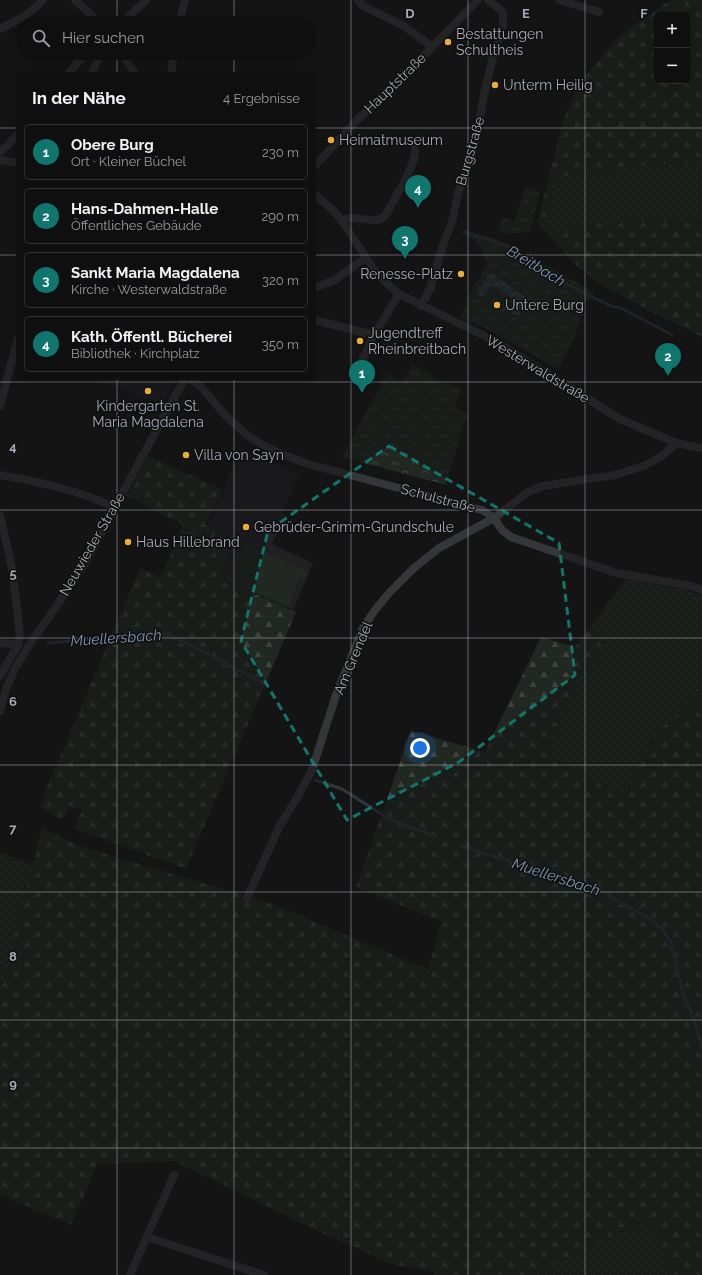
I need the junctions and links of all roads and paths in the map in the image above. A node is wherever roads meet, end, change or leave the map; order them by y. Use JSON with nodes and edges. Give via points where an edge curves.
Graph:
{"nodes":[{"id":1,"x":43,"y":0,"type":"edge"},
{"id":2,"x":75,"y":0,"type":"edge"},
{"id":3,"x":146,"y":0,"type":"edge"},
{"id":4,"x":185,"y":0,"type":"edge"},
{"id":5,"x":358,"y":0,"type":"edge"},
{"id":6,"x":478,"y":0,"type":"edge"},
{"id":7,"x":488,"y":0,"type":"edge"},
{"id":8,"x":559,"y":0,"type":"edge"},
{"id":9,"x":599,"y":12,"type":"dead end"},
{"id":10,"x":24,"y":16,"type":"edge"},
{"id":11,"x":92,"y":16,"type":"edge"},
{"id":12,"x":129,"y":16,"type":"edge"},
{"id":13,"x":181,"y":16,"type":"edge"},
{"id":14,"x":16,"y":21,"type":"edge"},
{"id":15,"x":0,"y":29,"type":"edge"},
{"id":16,"x":432,"y":46,"type":"junction"},
{"id":17,"x":80,"y":60,"type":"edge"},
{"id":18,"x":98,"y":60,"type":"edge"},
{"id":19,"x":126,"y":60,"type":"edge"},
{"id":20,"x":173,"y":60,"type":"edge"},
{"id":21,"x":70,"y":72,"type":"edge"},
{"id":22,"x":92,"y":72,"type":"edge"},
{"id":23,"x":134,"y":72,"type":"edge"},
{"id":24,"x":171,"y":72,"type":"edge"},
{"id":25,"x":16,"y":136,"type":"edge"},
{"id":26,"x":415,"y":149,"type":"dead end"},
{"id":27,"x":0,"y":152,"type":"edge"},
{"id":28,"x":0,"y":160,"type":"edge"},
{"id":29,"x":16,"y":163,"type":"edge"},
{"id":30,"x":316,"y":165,"type":"edge"},
{"id":31,"x":316,"y":196,"type":"edge"},
{"id":32,"x":342,"y":221,"type":"junction"},
{"id":33,"x":366,"y":256,"type":"junction"},
{"id":34,"x":316,"y":287,"type":"edge"},
{"id":35,"x":398,"y":294,"type":"junction"},
{"id":36,"x":421,"y":306,"type":"junction"},
{"id":37,"x":316,"y":320,"type":"edge"},
{"id":38,"x":374,"y":335,"type":"junction"},
{"id":39,"x":16,"y":346,"type":"edge"},
{"id":40,"x":356,"y":374,"type":"dead end"},
{"id":41,"x":186,"y":380,"type":"edge"},
{"id":42,"x":190,"y":380,"type":"edge"},
{"id":43,"x":0,"y":406,"type":"edge"},
{"id":44,"x":676,"y":443,"type":"junction"},
{"id":45,"x":702,"y":448,"type":"edge"},
{"id":46,"x":0,"y":475,"type":"edge"},
{"id":47,"x":114,"y":507,"type":"junction"},
{"id":48,"x":0,"y":516,"type":"edge"},
{"id":49,"x":494,"y":518,"type":"junction"},
{"id":50,"x":702,"y":590,"type":"edge"},
{"id":51,"x":0,"y":643,"type":"edge"},
{"id":52,"x":18,"y":645,"type":"junction"},
{"id":53,"x":0,"y":676,"type":"edge"},
{"id":54,"x":3,"y":688,"type":"edge"},
{"id":55,"x":0,"y":711,"type":"edge"},
{"id":56,"x":247,"y":898,"type":"dead end"},
{"id":57,"x":174,"y":1176,"type":"dead end"},
{"id":58,"x":147,"y":1237,"type":"junction"},
{"id":59,"x":130,"y":1275,"type":"edge"},
{"id":60,"x":264,"y":1275,"type":"edge"}],
"edges":[{"from":1,"to":10,"type":"street","via":[[39,6]]},
{"from":2,"to":11,"type":"street"},
{"from":3,"to":12,"type":"street"},
{"from":4,"to":13,"type":"street"},
{"from":5,"to":16,"type":"street","via":[[363,6],[404,26]]},
{"from":6,"to":16,"type":"street","name":"Hauptstraße"},
{"from":7,"to":36,"type":"street","name":"Burgstraße","via":[[503,12],[502,25],[470,161],[430,289]]},
{"from":8,"to":9,"type":"street"},
{"from":14,"to":15,"type":"street"},
{"from":16,"to":30,"type":"street","name":"Hauptstraße"},
{"from":17,"to":21,"type":"street"},
{"from":18,"to":22,"type":"street"},
{"from":19,"to":23,"type":"street"},
{"from":20,"to":24,"type":"street"},
{"from":25,"to":27,"type":"street"},
{"from":26,"to":32,"type":"street","via":[[416,154],[408,175],[385,216],[377,220],[349,217]]},
{"from":28,"to":29,"type":"street"},
{"from":31,"to":32,"type":"street","name":"Westerwaldstraße"},
{"from":32,"to":33,"type":"street","name":"Westerwaldstraße"},
{"from":33,"to":34,"type":"street","via":[[334,280]]},
{"from":33,"to":35,"type":"street","name":"Westerwaldstraße","via":[[382,279]]},
{"from":35,"to":36,"type":"street","name":"Westerwaldstraße"},
{"from":35,"to":38,"type":"street"},
{"from":36,"to":44,"type":"street","name":"Westerwaldstraße","via":[[495,341],[620,419]]},
{"from":37,"to":38,"type":"street"},
{"from":38,"to":40,"type":"street"},
{"from":39,"to":43,"type":"street"},
{"from":41,"to":47,"type":"street","name":"Neuwieder Straße"},
{"from":42,"to":49,"type":"street","name":"Schulstraße","via":[[201,387],[225,415],[247,435],[279,453],[308,464],[482,510]]},
{"from":44,"to":45,"type":"street","name":"Westerwaldstraße"},
{"from":44,"to":49,"type":"street","name":"Am Grendel","via":[[662,456],[644,466],[615,475],[543,486],[528,492]]},
{"from":46,"to":47,"type":"street","via":[[40,482],[101,500]]},
{"from":47,"to":54,"type":"street","name":"Neuwieder Straße","via":[[84,564]]},
{"from":48,"to":52,"type":"street","via":[[12,568],[20,634]]},
{"from":49,"to":50,"type":"street","name":"Schulstraße","via":[[502,530],[511,537],[534,545],[616,573]]},
{"from":49,"to":56,"type":"street","name":"Am Grendel","via":[[439,548],[413,569],[385,598],[363,628],[336,695],[312,770],[280,826]]},
{"from":51,"to":52,"type":"street"},
{"from":52,"to":53,"type":"street"},
{"from":54,"to":55,"type":"street","name":"Neuwieder Straße"},
{"from":57,"to":58,"type":"street"},
{"from":58,"to":59,"type":"street"},
{"from":58,"to":60,"type":"street"}]}
